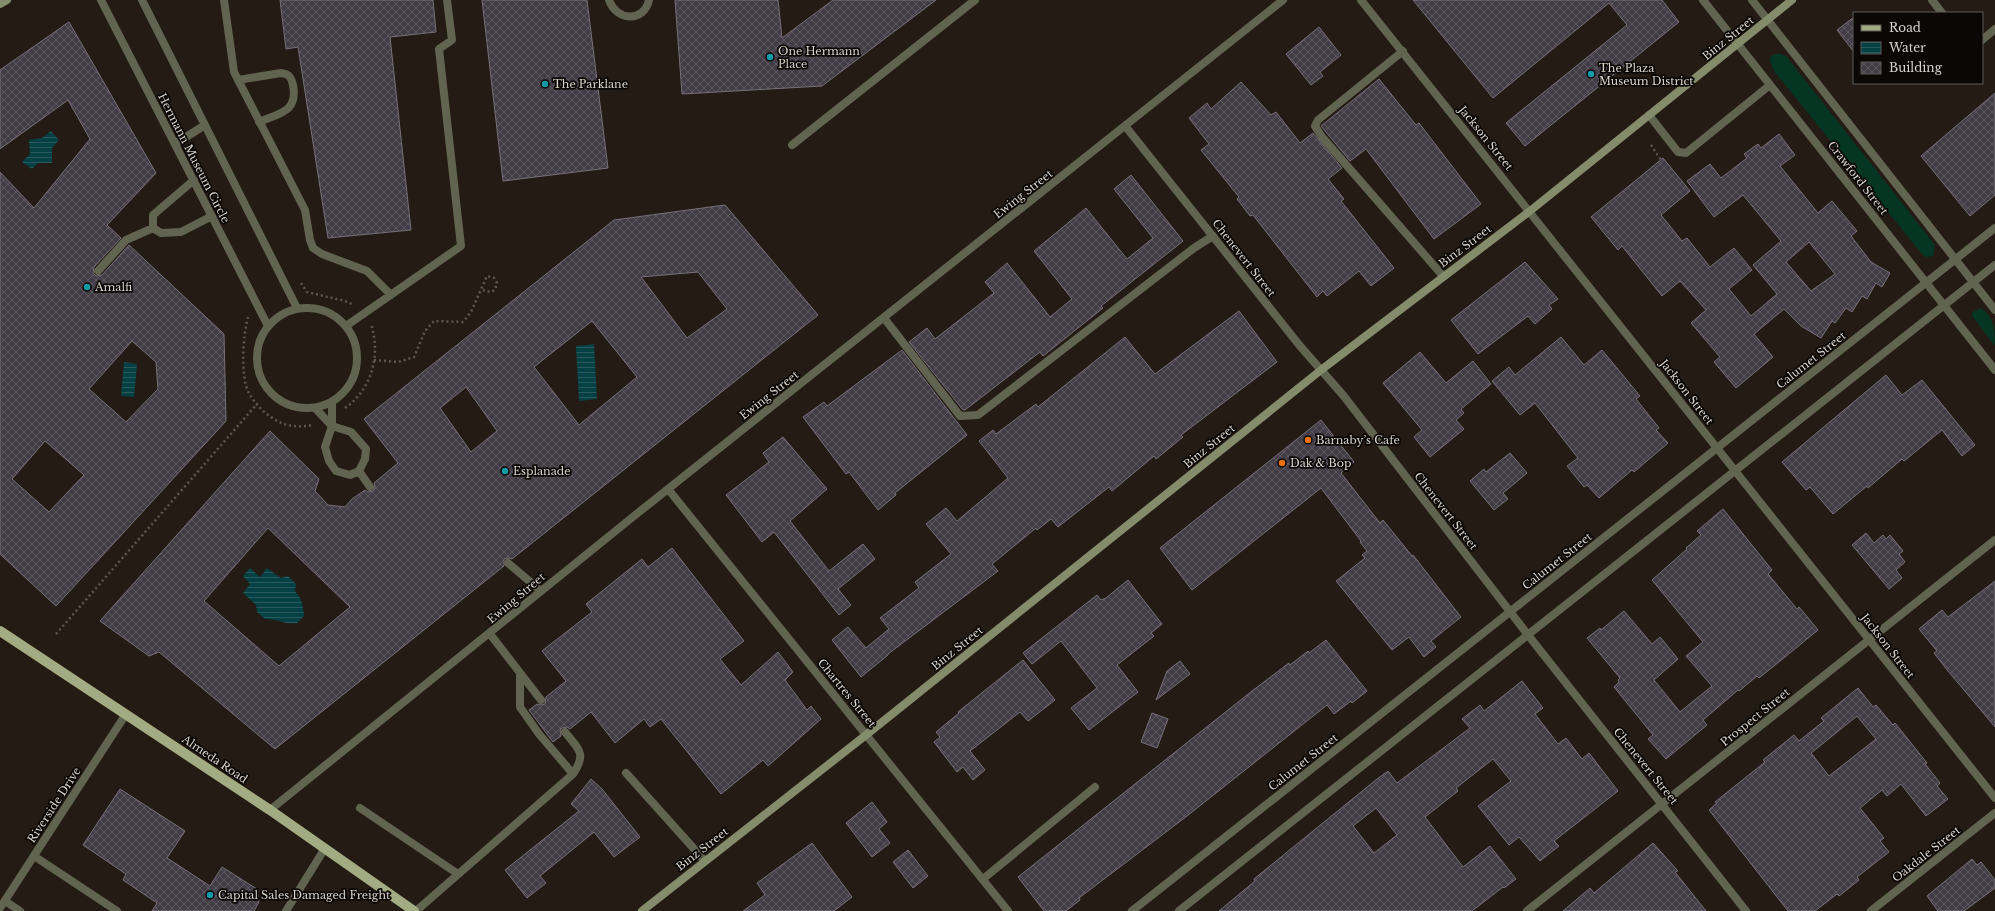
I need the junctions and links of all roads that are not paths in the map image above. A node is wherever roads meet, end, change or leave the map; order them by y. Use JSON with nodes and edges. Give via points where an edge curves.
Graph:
{"nodes":[{"id":1,"x":7,"y":0,"type":"edge"},
{"id":2,"x":101,"y":0,"type":"edge"},
{"id":3,"x":142,"y":0,"type":"edge"},
{"id":4,"x":224,"y":0,"type":"edge"},
{"id":5,"x":447,"y":0,"type":"edge"},
{"id":6,"x":609,"y":0,"type":"edge"},
{"id":7,"x":649,"y":0,"type":"edge"},
{"id":8,"x":975,"y":0,"type":"edge"},
{"id":9,"x":1283,"y":0,"type":"edge"},
{"id":10,"x":1362,"y":0,"type":"edge"},
{"id":11,"x":1702,"y":0,"type":"edge"},
{"id":12,"x":1752,"y":0,"type":"edge"},
{"id":13,"x":1792,"y":0,"type":"edge"},
{"id":14,"x":1932,"y":0,"type":"edge"},
{"id":15,"x":0,"y":4,"type":"edge"},
{"id":16,"x":1941,"y":12,"type":"edge"},
{"id":17,"x":1768,"y":20,"type":"junction"},
{"id":18,"x":1995,"y":29,"type":"edge"},
{"id":19,"x":1983,"y":39,"type":"edge"},
{"id":20,"x":1738,"y":44,"type":"junction"},
{"id":21,"x":1403,"y":51,"type":"junction"},
{"id":22,"x":238,"y":80,"type":"junction"},
{"id":23,"x":1770,"y":85,"type":"junction"},
{"id":24,"x":1649,"y":115,"type":"junction"},
{"id":25,"x":259,"y":122,"type":"junction"},
{"id":26,"x":205,"y":125,"type":"junction"},
{"id":27,"x":1126,"y":127,"type":"junction"},
{"id":28,"x":175,"y":144,"type":"junction"},
{"id":29,"x":792,"y":145,"type":"dead end"},
{"id":30,"x":194,"y":180,"type":"junction"},
{"id":31,"x":1530,"y":211,"type":"junction"},
{"id":32,"x":212,"y":216,"type":"junction"},
{"id":33,"x":154,"y":228,"type":"junction"},
{"id":34,"x":1995,"y":228,"type":"edge"},
{"id":35,"x":1213,"y":236,"type":"junction"},
{"id":36,"x":1955,"y":260,"type":"junction"},
{"id":37,"x":1995,"y":265,"type":"edge"},
{"id":38,"x":98,"y":271,"type":"dead end"},
{"id":39,"x":1443,"y":276,"type":"junction"},
{"id":40,"x":1973,"y":282,"type":"junction"},
{"id":41,"x":1926,"y":283,"type":"junction"},
{"id":42,"x":391,"y":295,"type":"junction"},
{"id":43,"x":1944,"y":306,"type":"junction"},
{"id":44,"x":297,"y":308,"type":"junction"},
{"id":45,"x":1995,"y":310,"type":"edge"},
{"id":46,"x":884,"y":318,"type":"junction"},
{"id":47,"x":268,"y":326,"type":"junction"},
{"id":48,"x":346,"y":326,"type":"junction"},
{"id":49,"x":1321,"y":370,"type":"junction"},
{"id":50,"x":1995,"y":370,"type":"edge"},
{"id":51,"x":332,"y":402,"type":"junction"},
{"id":52,"x":316,"y":408,"type":"junction"},
{"id":53,"x":329,"y":418,"type":"junction"},
{"id":54,"x":332,"y":426,"type":"junction"},
{"id":55,"x":1717,"y":449,"type":"junction"},
{"id":56,"x":359,"y":471,"type":"junction"},
{"id":57,"x":1736,"y":472,"type":"junction"},
{"id":58,"x":370,"y":486,"type":"dead end"},
{"id":59,"x":668,"y":489,"type":"junction"},
{"id":60,"x":1995,"y":540,"type":"edge"},
{"id":61,"x":508,"y":563,"type":"dead end"},
{"id":62,"x":541,"y":591,"type":"junction"},
{"id":63,"x":1510,"y":612,"type":"junction"},
{"id":64,"x":0,"y":631,"type":"edge"},
{"id":65,"x":490,"y":634,"type":"junction"},
{"id":66,"x":1528,"y":636,"type":"junction"},
{"id":67,"x":1870,"y":640,"type":"junction"},
{"id":68,"x":520,"y":675,"type":"junction"},
{"id":69,"x":541,"y":700,"type":"dead end"},
{"id":70,"x":126,"y":714,"type":"junction"},
{"id":71,"x":565,"y":732,"type":"dead end"},
{"id":72,"x":866,"y":735,"type":"junction"},
{"id":73,"x":626,"y":773,"type":"dead end"},
{"id":74,"x":573,"y":774,"type":"junction"},
{"id":75,"x":1095,"y":787,"type":"dead end"},
{"id":76,"x":1995,"y":798,"type":"edge"},
{"id":77,"x":1663,"y":804,"type":"junction"},
{"id":78,"x":360,"y":808,"type":"dead end"},
{"id":79,"x":270,"y":810,"type":"junction"},
{"id":80,"x":1995,"y":813,"type":"edge"},
{"id":81,"x":325,"y":848,"type":"junction"},
{"id":82,"x":34,"y":856,"type":"junction"},
{"id":83,"x":705,"y":861,"type":"junction"},
{"id":84,"x":458,"y":874,"type":"junction"},
{"id":85,"x":982,"y":879,"type":"junction"},
{"id":86,"x":2,"y":904,"type":"edge"},
{"id":87,"x":20,"y":911,"type":"edge"},
{"id":88,"x":117,"y":911,"type":"edge"},
{"id":89,"x":286,"y":911,"type":"edge"},
{"id":90,"x":415,"y":911,"type":"edge"},
{"id":91,"x":642,"y":911,"type":"edge"},
{"id":92,"x":1008,"y":911,"type":"edge"},
{"id":93,"x":1132,"y":911,"type":"edge"},
{"id":94,"x":1179,"y":911,"type":"edge"},
{"id":95,"x":1527,"y":911,"type":"edge"},
{"id":96,"x":1746,"y":911,"type":"edge"},
{"id":97,"x":1871,"y":911,"type":"edge"}],
"edges":[{"from":1,"to":15,"type":"main road"},
{"from":2,"to":28,"type":"street","name":"Hermann Museum Circle"},
{"from":3,"to":26,"type":"street"},
{"from":4,"to":22,"type":"street","via":[[232,65]]},
{"from":5,"to":42,"type":"street","via":[[452,40],[439,49],[461,246]]},
{"from":6,"to":7,"type":"street","via":[[616,12],[628,17],[640,13]]},
{"from":8,"to":29,"type":"street"},
{"from":9,"to":27,"type":"street","name":"Ewing Street"},
{"from":10,"to":21,"type":"street","name":"Jackson Street"},
{"from":11,"to":20,"type":"street","name":"Crawford Street"},
{"from":12,"to":17,"type":"street"},
{"from":13,"to":17,"type":"main road","name":"Binz Street"},
{"from":14,"to":16,"type":"street"},
{"from":17,"to":20,"type":"main road","name":"Binz Street"},
{"from":17,"to":36,"type":"street"},
{"from":18,"to":19,"type":"street"},
{"from":20,"to":23,"type":"street","name":"Crawford Street"},
{"from":20,"to":24,"type":"main road","name":"Binz Street"},
{"from":21,"to":31,"type":"street","name":"Jackson Street"},
{"from":21,"to":39,"type":"street","via":[[1318,120],[1315,126]]},
{"from":22,"to":25,"type":"street"},
{"from":22,"to":25,"type":"street","via":[[281,73],[291,78],[294,99],[292,106]]},
{"from":23,"to":24,"type":"street","via":[[1686,153],[1678,152]]},
{"from":23,"to":41,"type":"street","name":"Crawford Street"},
{"from":24,"to":31,"type":"main road","name":"Binz Street"},
{"from":25,"to":42,"type":"street","via":[[305,210],[313,248],[367,271]]},
{"from":26,"to":28,"type":"street"},
{"from":26,"to":44,"type":"street"},
{"from":27,"to":35,"type":"street","name":"Chenevert Street"},
{"from":27,"to":46,"type":"street","name":"Ewing Street"},
{"from":28,"to":30,"type":"street","name":"Hermann Museum Circle"},
{"from":30,"to":32,"type":"street","name":"Hermann Museum Circle"},
{"from":30,"to":33,"type":"street","via":[[153,215]]},
{"from":31,"to":39,"type":"main road","name":"Binz Street"},
{"from":31,"to":55,"type":"street","name":"Jackson Street"},
{"from":32,"to":33,"type":"street","via":[[181,232],[161,233]]},
{"from":32,"to":47,"type":"street","name":"Hermann Museum Circle"},
{"from":33,"to":38,"type":"street","via":[[126,240]]},
{"from":34,"to":36,"type":"street","name":"Calumet Street"},
{"from":35,"to":46,"type":"street","via":[[978,415],[960,416]]},
{"from":35,"to":49,"type":"street","name":"Chenevert Street"},
{"from":36,"to":40,"type":"street"},
{"from":36,"to":41,"type":"street","name":"Calumet Street"},
{"from":37,"to":40,"type":"street"},
{"from":39,"to":49,"type":"main road","name":"Binz Street"},
{"from":40,"to":43,"type":"street"},
{"from":40,"to":45,"type":"street"},
{"from":41,"to":43,"type":"street","name":"Crawford Street"},
{"from":41,"to":55,"type":"street","name":"Calumet Street"},
{"from":42,"to":48,"type":"street"},
{"from":43,"to":50,"type":"street","name":"Crawford Street"},
{"from":43,"to":57,"type":"street"},
{"from":44,"to":47,"type":"street","via":[[281,314]]},
{"from":44,"to":48,"type":"street","via":[[311,307],[324,310],[336,316]]},
{"from":46,"to":59,"type":"street","name":"Ewing Street"},
{"from":47,"to":52,"type":"street","via":[[259,341],[256,359],[259,376],[268,391],[281,402],[298,408]]},
{"from":48,"to":51,"type":"street","via":[[355,341],[358,358],[354,376],[346,391]]},
{"from":49,"to":63,"type":"street","name":"Chenevert Street"},
{"from":49,"to":72,"type":"main road","name":"Binz Street"},
{"from":51,"to":52,"type":"street"},
{"from":51,"to":53,"type":"street"},
{"from":52,"to":53,"type":"street"},
{"from":53,"to":54,"type":"street"},
{"from":54,"to":56,"type":"street","via":[[351,432],[366,449],[365,459]]},
{"from":54,"to":56,"type":"street","via":[[325,447],[328,461],[336,471],[350,475]]},
{"from":55,"to":57,"type":"street","name":"Jackson Street"},
{"from":55,"to":63,"type":"street","name":"Calumet Street"},
{"from":56,"to":58,"type":"street"},
{"from":57,"to":66,"type":"street"},
{"from":57,"to":67,"type":"street","name":"Jackson Street"},
{"from":59,"to":62,"type":"street","name":"Ewing Street"},
{"from":59,"to":72,"type":"street","name":"Chartres Street"},
{"from":60,"to":67,"type":"street","name":"Prospect Street"},
{"from":61,"to":62,"type":"street"},
{"from":62,"to":65,"type":"street","name":"Ewing Street"},
{"from":63,"to":66,"type":"street","name":"Chenevert Street"},
{"from":63,"to":93,"type":"street","name":"Calumet Street"},
{"from":64,"to":70,"type":"main road","name":"Almeda Road"},
{"from":65,"to":68,"type":"street"},
{"from":65,"to":79,"type":"street","name":"Ewing Street"},
{"from":66,"to":77,"type":"street","name":"Chenevert Street"},
{"from":66,"to":94,"type":"street"},
{"from":67,"to":76,"type":"street","name":"Jackson Street"},
{"from":67,"to":77,"type":"street","name":"Prospect Street"},
{"from":68,"to":69,"type":"street"},
{"from":68,"to":74,"type":"street","via":[[520,707]]},
{"from":70,"to":79,"type":"main road","name":"Almeda Road"},
{"from":70,"to":82,"type":"street","name":"Riverside Drive"},
{"from":71,"to":74,"type":"street","via":[[581,758]]},
{"from":72,"to":83,"type":"main road","name":"Binz Street"},
{"from":72,"to":85,"type":"street","name":"Chartres Street"},
{"from":73,"to":83,"type":"street"},
{"from":74,"to":84,"type":"street"},
{"from":75,"to":85,"type":"street"},
{"from":77,"to":95,"type":"street","name":"Prospect Street"},
{"from":77,"to":96,"type":"street","name":"Chenevert Street"},
{"from":78,"to":84,"type":"street"},
{"from":79,"to":81,"type":"main road","name":"Almeda Road"},
{"from":80,"to":97,"type":"street","name":"Oakdale Street"},
{"from":81,"to":89,"type":"street"},
{"from":81,"to":90,"type":"main road","name":"Almeda Road"},
{"from":82,"to":86,"type":"street","name":"Riverside Drive"},
{"from":82,"to":88,"type":"street"},
{"from":83,"to":91,"type":"main road","name":"Binz Street"},
{"from":84,"to":90,"type":"street"},
{"from":85,"to":92,"type":"street","name":"Chartres Street"},
{"from":86,"to":87,"type":"street"}]}
